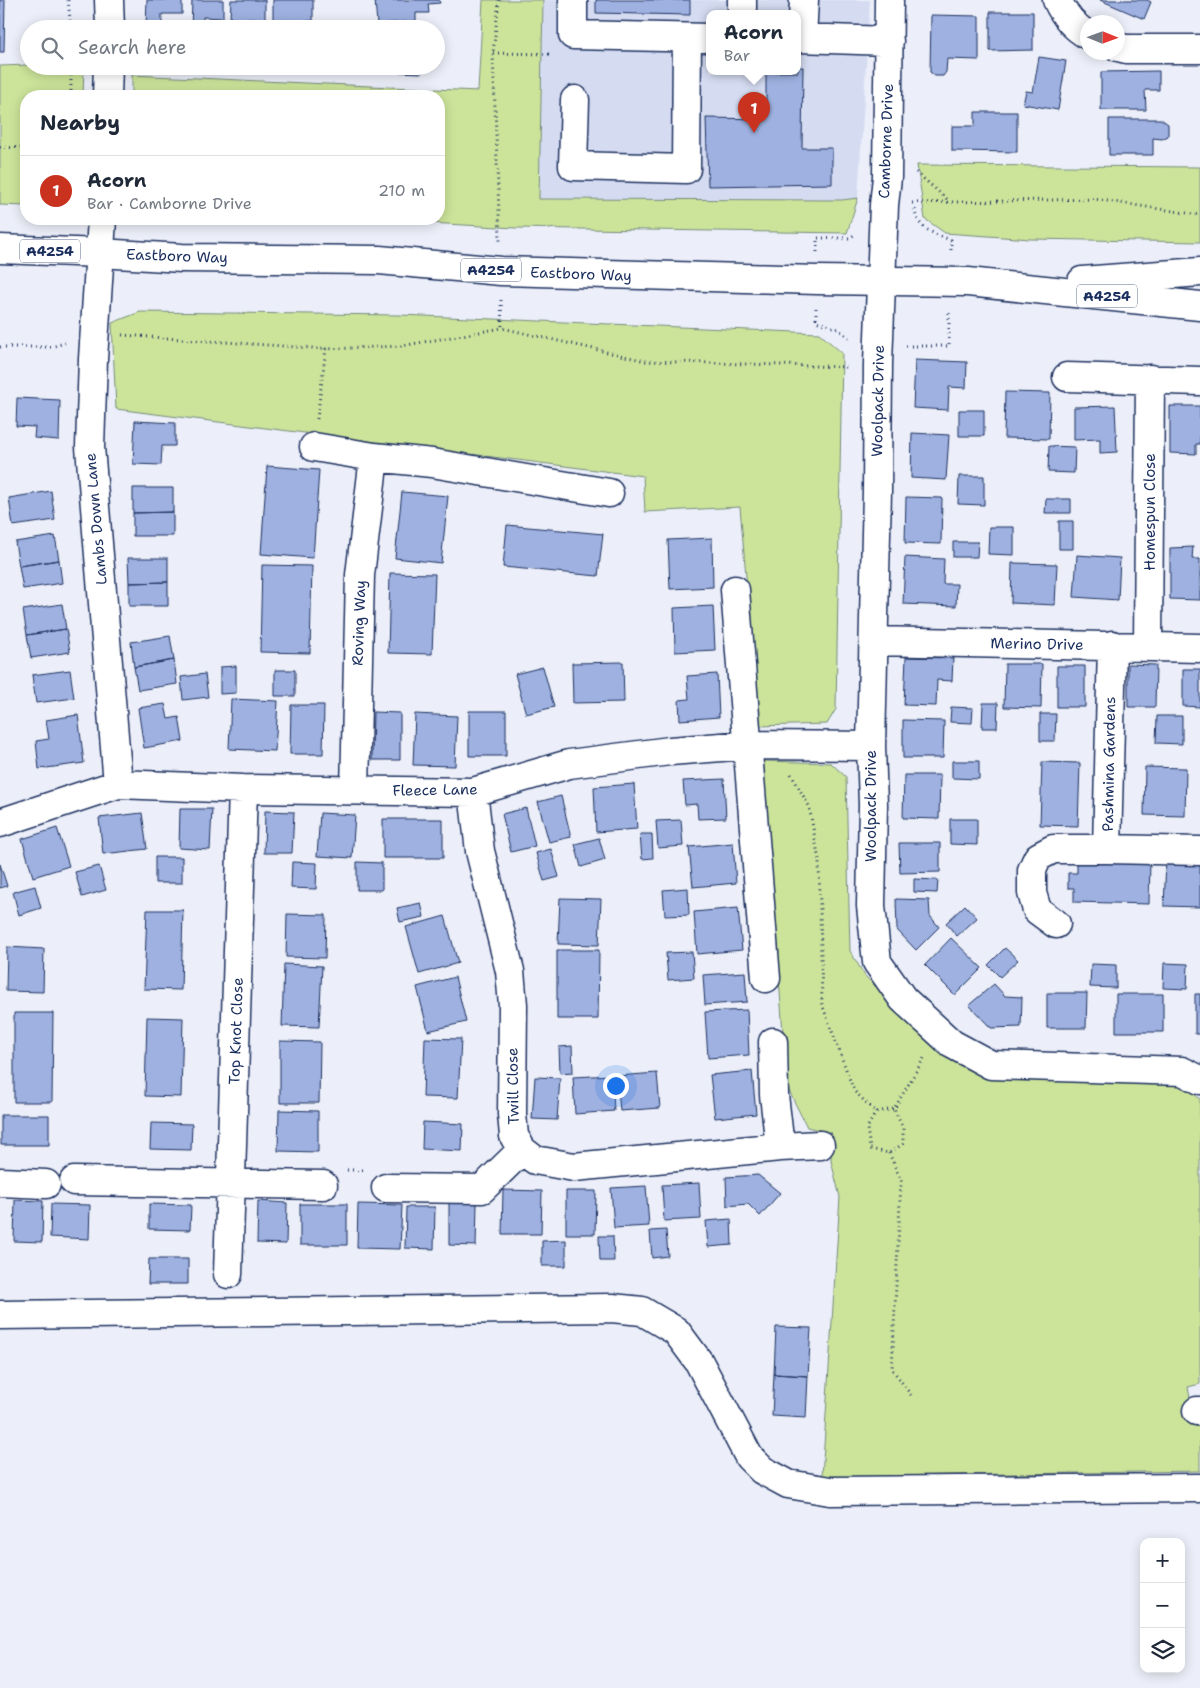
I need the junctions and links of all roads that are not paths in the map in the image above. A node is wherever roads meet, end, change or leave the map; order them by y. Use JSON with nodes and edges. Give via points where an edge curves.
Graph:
{"nodes":[{"id":1,"x":109,"y":0,"type":"edge"},
{"id":2,"x":573,"y":0,"type":"edge"},
{"id":3,"x":804,"y":0,"type":"edge"},
{"id":4,"x":889,"y":0,"type":"edge"},
{"id":5,"x":1057,"y":0,"type":"edge"},
{"id":6,"x":110,"y":20,"type":"edge"},
{"id":7,"x":801,"y":28,"type":"edge"},
{"id":8,"x":1080,"y":31,"type":"edge"},
{"id":9,"x":699,"y":38,"type":"edge"},
{"id":10,"x":801,"y":38,"type":"edge"},
{"id":11,"x":889,"y":42,"type":"junction"},
{"id":12,"x":1200,"y":48,"type":"edge"},
{"id":13,"x":1125,"y":49,"type":"edge"},
{"id":14,"x":108,"y":75,"type":"edge"},
{"id":15,"x":107,"y":90,"type":"edge"},
{"id":16,"x":575,"y":100,"type":"dead end"},
{"id":17,"x":102,"y":225,"type":"edge"},
{"id":18,"x":0,"y":249,"type":"edge"},
{"id":19,"x":100,"y":253,"type":"junction"},
{"id":20,"x":1200,"y":272,"type":"edge"},
{"id":21,"x":882,"y":282,"type":"junction"},
{"id":22,"x":1013,"y":286,"type":"junction"},
{"id":23,"x":1200,"y":306,"type":"edge"},
{"id":24,"x":1067,"y":377,"type":"dead end"},
{"id":25,"x":1150,"y":380,"type":"junction"},
{"id":26,"x":1200,"y":381,"type":"edge"},
{"id":27,"x":314,"y":447,"type":"road end"},
{"id":28,"x":374,"y":457,"type":"junction"},
{"id":29,"x":609,"y":493,"type":"dead end"},
{"id":30,"x":735,"y":590,"type":"dead end"},
{"id":31,"x":874,"y":641,"type":"junction"},
{"id":32,"x":1112,"y":645,"type":"junction"},
{"id":33,"x":1148,"y":646,"type":"junction"},
{"id":34,"x":1200,"y":648,"type":"edge"},
{"id":35,"x":747,"y":745,"type":"junction"},
{"id":36,"x":871,"y":746,"type":"junction"},
{"id":37,"x":118,"y":784,"type":"junction"},
{"id":38,"x":243,"y":789,"type":"junction"},
{"id":39,"x":355,"y":790,"type":"junction"},
{"id":40,"x":473,"y":792,"type":"junction"},
{"id":41,"x":0,"y":823,"type":"edge"},
{"id":42,"x":1107,"y":849,"type":"junction"},
{"id":43,"x":1200,"y":851,"type":"edge"},
{"id":44,"x":1056,"y":924,"type":"dead end"},
{"id":45,"x":766,"y":978,"type":"dead end"},
{"id":46,"x":773,"y":1042,"type":"dead end"},
{"id":47,"x":1200,"y":1080,"type":"edge"},
{"id":48,"x":820,"y":1145,"type":"dead end"},
{"id":49,"x":780,"y":1147,"type":"junction"},
{"id":50,"x":522,"y":1150,"type":"junction"},
{"id":51,"x":74,"y":1181,"type":"dead end"},
{"id":52,"x":0,"y":1182,"type":"edge"},
{"id":53,"x":46,"y":1184,"type":"dead end"},
{"id":54,"x":230,"y":1184,"type":"junction"},
{"id":55,"x":323,"y":1185,"type":"dead end"},
{"id":56,"x":386,"y":1188,"type":"dead end"},
{"id":57,"x":228,"y":1274,"type":"dead end"},
{"id":58,"x":0,"y":1315,"type":"edge"},
{"id":59,"x":1200,"y":1488,"type":"edge"}],
"edges":[{"from":1,"to":6,"type":"street"},
{"from":2,"to":9,"type":"street","via":[[573,35]]},
{"from":3,"to":7,"type":"street"},
{"from":4,"to":11,"type":"street","name":"Camborne Drive"},
{"from":5,"to":8,"type":"street"},
{"from":9,"to":16,"type":"street","via":[[686,169],[574,166]]},
{"from":10,"to":11,"type":"street"},
{"from":11,"to":21,"type":"street","name":"Camborne Drive"},
{"from":12,"to":13,"type":"street"},
{"from":14,"to":15,"type":"street"},
{"from":17,"to":19,"type":"street"},
{"from":18,"to":19,"type":"street","name":"Eastboro Way","number":"A4254"},
{"from":19,"to":21,"type":"street","name":"Eastboro Way","number":"A4254","via":[[182,258],[379,260],[501,271]]},
{"from":19,"to":37,"type":"street","name":"Lambs Down Lane","via":[[90,447]]},
{"from":20,"to":22,"type":"street","number":"A4254"},
{"from":21,"to":22,"type":"street","name":"Eastboro Way","number":"A4254","via":[[968,282]]},
{"from":21,"to":31,"type":"street","name":"Woolpack Drive"},
{"from":22,"to":23,"type":"street","number":"A4254"},
{"from":24,"to":25,"type":"street"},
{"from":25,"to":26,"type":"street"},
{"from":25,"to":33,"type":"street","name":"Homespun Close"},
{"from":27,"to":28,"type":"street"},
{"from":28,"to":29,"type":"street"},
{"from":28,"to":39,"type":"street","name":"Roving Way","via":[[360,575]]},
{"from":30,"to":35,"type":"street"},
{"from":31,"to":32,"type":"street","name":"Merino Drive"},
{"from":31,"to":36,"type":"street","name":"Woolpack Drive"},
{"from":32,"to":33,"type":"street","name":"Merino Drive"},
{"from":32,"to":42,"type":"street","name":"Pashmina Gardens"},
{"from":33,"to":34,"type":"street","name":"Merino Drive"},
{"from":35,"to":36,"type":"street","name":"Fleece Lane"},
{"from":35,"to":40,"type":"street","name":"Fleece Lane","via":[[569,764]]},
{"from":35,"to":45,"type":"street"},
{"from":36,"to":47,"type":"street","name":"Woolpack Drive","via":[[871,906],[877,962],[903,999],[952,1044],[991,1065],[1182,1072]]},
{"from":37,"to":38,"type":"street","name":"Fleece Lane"},
{"from":37,"to":41,"type":"street","name":"Fleece Lane"},
{"from":38,"to":39,"type":"street","name":"Fleece Lane"},
{"from":38,"to":54,"type":"street","name":"Top Knot Close"},
{"from":39,"to":40,"type":"street","name":"Fleece Lane"},
{"from":40,"to":50,"type":"street","name":"Twill Close","via":[[480,850],[510,970],[513,1005],[512,1114],[514,1136]]},
{"from":42,"to":43,"type":"street","name":"Pashmina Gardens"},
{"from":42,"to":44,"type":"street","via":[[1053,849],[1038,857],[1032,870],[1032,893],[1038,910]]},
{"from":46,"to":49,"type":"street","via":[[774,1095]]},
{"from":48,"to":49,"type":"street"},
{"from":49,"to":50,"type":"street","via":[[574,1167],[535,1160]]},
{"from":50,"to":56,"type":"street","via":[[482,1189]]},
{"from":51,"to":54,"type":"street"},
{"from":52,"to":53,"type":"street"},
{"from":54,"to":55,"type":"street"},
{"from":54,"to":57,"type":"street","name":"Top Knot Close"},
{"from":58,"to":59,"type":"street","via":[[612,1308],[642,1311],[676,1331],[699,1362],[749,1457],[762,1470],[788,1484],[830,1491]]}]}
